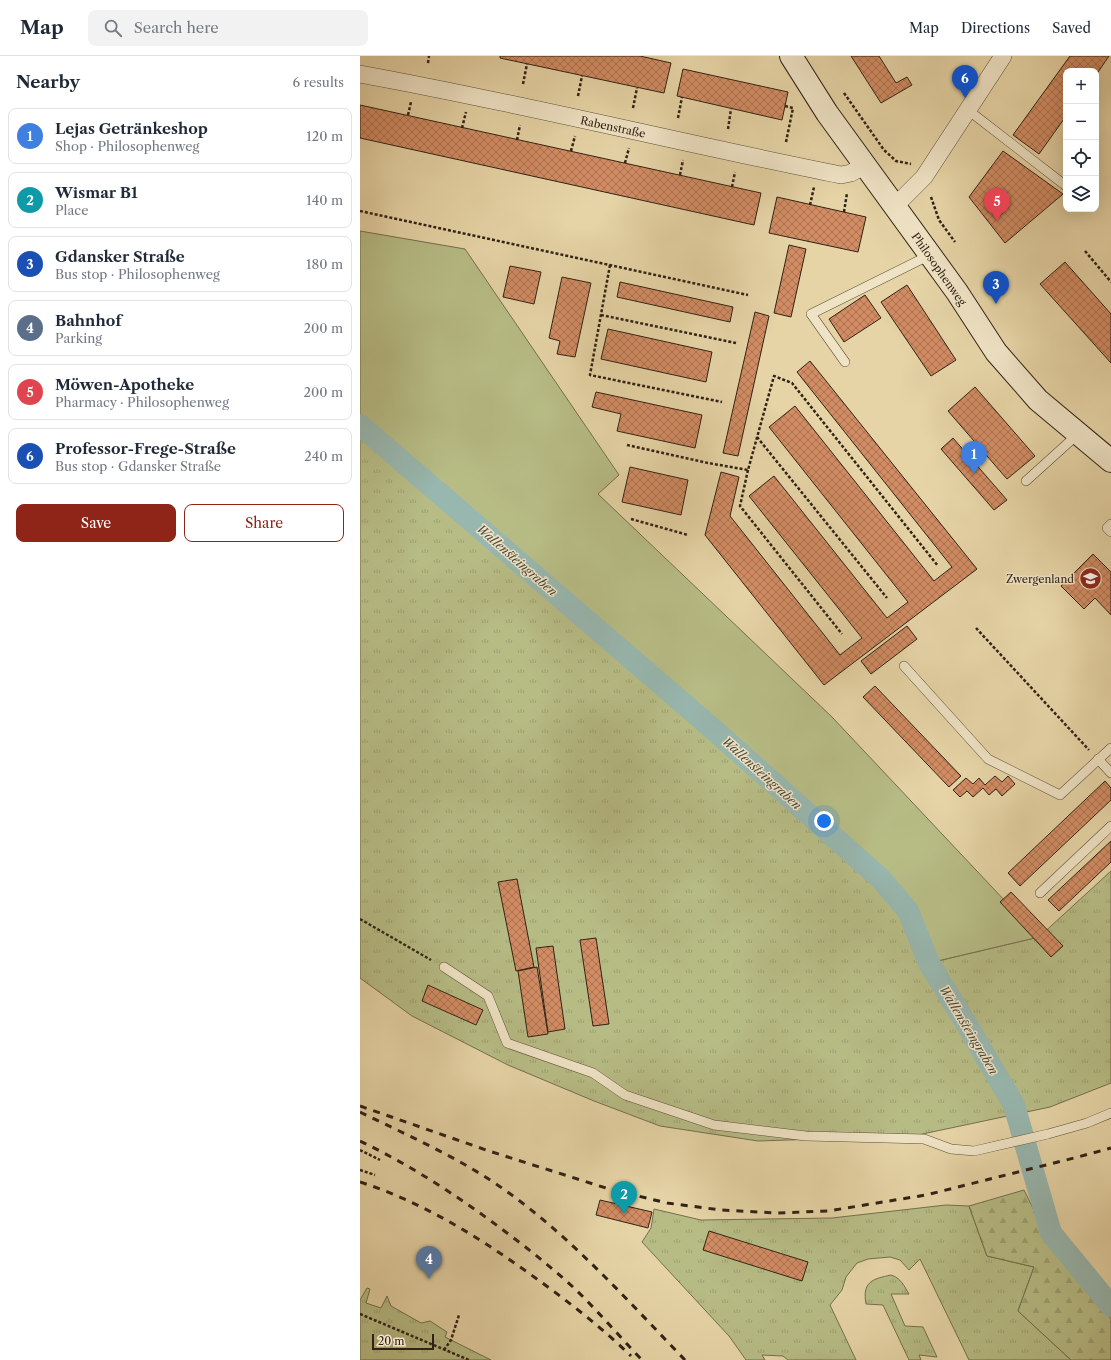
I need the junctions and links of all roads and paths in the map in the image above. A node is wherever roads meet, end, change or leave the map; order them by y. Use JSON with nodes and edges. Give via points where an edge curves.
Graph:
{"nodes":[{"id":1,"x":429,"y":56,"type":"edge"},
{"id":2,"x":791,"y":56,"type":"edge"},
{"id":3,"x":1004,"y":56,"type":"edge"},
{"id":4,"x":428,"y":63,"type":"dead end"},
{"id":5,"x":527,"y":64,"type":"dead end"},
{"id":6,"x":360,"y":74,"type":"edge"},
{"id":7,"x":582,"y":76,"type":"dead end"},
{"id":8,"x":523,"y":84,"type":"dead end"},
{"id":9,"x":637,"y":88,"type":"dead end"},
{"id":10,"x":844,"y":93,"type":"dead end"},
{"id":11,"x":578,"y":96,"type":"dead end"},
{"id":12,"x":682,"y":97,"type":"dead end"},
{"id":13,"x":785,"y":106,"type":"dead end"},
{"id":14,"x":633,"y":108,"type":"dead end"},
{"id":15,"x":731,"y":109,"type":"dead end"},
{"id":16,"x":968,"y":110,"type":"junction"},
{"id":17,"x":678,"y":118,"type":"dead end"},
{"id":18,"x":728,"y":129,"type":"dead end"},
{"id":19,"x":786,"y":142,"type":"dead end"},
{"id":20,"x":865,"y":165,"type":"junction"},
{"id":21,"x":922,"y":179,"type":"junction"},
{"id":22,"x":1063,"y":184,"type":"edge"},
{"id":23,"x":895,"y":206,"type":"junction"},
{"id":24,"x":360,"y":211,"type":"edge"},
{"id":25,"x":955,"y":242,"type":"dead end"},
{"id":26,"x":1085,"y":251,"type":"dead end"},
{"id":27,"x":930,"y":255,"type":"junction"},
{"id":28,"x":610,"y":264,"type":"junction"},
{"id":29,"x":1111,"y":282,"type":"edge"},
{"id":30,"x":748,"y":295,"type":"dead end"},
{"id":31,"x":601,"y":315,"type":"junction"},
{"id":32,"x":736,"y":343,"type":"dead end"},
{"id":33,"x":845,"y":362,"type":"dead end"},
{"id":34,"x":722,"y":402,"type":"dead end"},
{"id":35,"x":1079,"y":434,"type":"junction"},
{"id":36,"x":757,"y":436,"type":"junction"},
{"id":37,"x":627,"y":445,"type":"dead end"},
{"id":38,"x":1111,"y":461,"type":"edge"},
{"id":39,"x":748,"y":470,"type":"junction"},
{"id":40,"x":1026,"y":481,"type":"dead end"},
{"id":41,"x":631,"y":519,"type":"dead end"},
{"id":42,"x":1111,"y":524,"type":"edge"},
{"id":43,"x":1111,"y":532,"type":"edge"},
{"id":44,"x":688,"y":536,"type":"dead end"},
{"id":45,"x":938,"y":566,"type":"dead end"},
{"id":46,"x":886,"y":598,"type":"dead end"},
{"id":47,"x":976,"y":628,"type":"dead end"},
{"id":48,"x":842,"y":634,"type":"dead end"},
{"id":49,"x":904,"y":666,"type":"dead end"},
{"id":50,"x":1111,"y":748,"type":"edge"},
{"id":51,"x":1098,"y":760,"type":"junction"},
{"id":52,"x":1111,"y":772,"type":"edge"},
{"id":53,"x":1111,"y":826,"type":"edge"},
{"id":54,"x":1040,"y":893,"type":"dead end"},
{"id":55,"x":360,"y":919,"type":"edge"},
{"id":56,"x":444,"y":967,"type":"joint"},
{"id":57,"x":1111,"y":1113,"type":"edge"},
{"id":58,"x":360,"y":1150,"type":"edge"},
{"id":59,"x":380,"y":1160,"type":"dead end"},
{"id":60,"x":360,"y":1170,"type":"edge"},
{"id":61,"x":375,"y":1175,"type":"dead end"},
{"id":62,"x":360,"y":1314,"type":"edge"},
{"id":63,"x":459,"y":1315,"type":"dead end"},
{"id":64,"x":444,"y":1350,"type":"junction"},
{"id":65,"x":469,"y":1360,"type":"edge"}],
"edges":[{"from":1,"to":4,"type":"path"},
{"from":2,"to":20,"type":"main road","name":"Philosophenweg","via":[[826,113]]},
{"from":3,"to":16,"type":"street"},
{"from":5,"to":8,"type":"path"},
{"from":6,"to":20,"type":"street","name":"Rabenstraße","via":[[841,175]]},
{"from":7,"to":11,"type":"path"},
{"from":9,"to":14,"type":"path"},
{"from":10,"to":21,"type":"path","via":[[884,150],[896,162],[912,164]]},
{"from":12,"to":17,"type":"path"},
{"from":13,"to":19,"type":"path","via":[[793,108]]},
{"from":15,"to":18,"type":"path"},
{"from":16,"to":21,"type":"street"},
{"from":16,"to":22,"type":"lane"},
{"from":20,"to":23,"type":"main road","name":"Philosophenweg"},
{"from":21,"to":23,"type":"street"},
{"from":21,"to":25,"type":"path","via":[[931,194],[939,220]]},
{"from":23,"to":27,"type":"main road","name":"Philosophenweg"},
{"from":24,"to":28,"type":"path"},
{"from":26,"to":29,"type":"path"},
{"from":27,"to":33,"type":"lane","via":[[811,314]]},
{"from":27,"to":35,"type":"main road","name":"Philosophenweg","via":[[996,352],[1038,400]]},
{"from":28,"to":30,"type":"path"},
{"from":28,"to":31,"type":"path"},
{"from":31,"to":32,"type":"path"},
{"from":31,"to":34,"type":"path","via":[[590,376]]},
{"from":35,"to":38,"type":"main road","name":"Philosophenweg"},
{"from":35,"to":40,"type":"lane"},
{"from":36,"to":39,"type":"path"},
{"from":36,"to":45,"type":"path","via":[[774,376],[792,384]]},
{"from":36,"to":46,"type":"path"},
{"from":37,"to":39,"type":"path"},
{"from":39,"to":48,"type":"path","via":[[740,506]]},
{"from":41,"to":44,"type":"path"},
{"from":42,"to":43,"type":"lane","via":[[1107,528]]},
{"from":47,"to":51,"type":"path"},
{"from":49,"to":51,"type":"lane","via":[[988,759],[1060,795]]},
{"from":50,"to":51,"type":"lane"},
{"from":51,"to":52,"type":"lane"},
{"from":53,"to":54,"type":"lane"},
{"from":55,"to":56,"type":"path"},
{"from":56,"to":57,"type":"lane","via":[[488,996],[507,1043],[593,1073],[626,1095],[714,1125],[806,1136],[924,1139],[951,1149],[974,1151],[1048,1134]]},
{"from":58,"to":59,"type":"path"},
{"from":60,"to":61,"type":"path"},
{"from":62,"to":64,"type":"path"},
{"from":63,"to":64,"type":"path","via":[[451,1340]]},
{"from":64,"to":65,"type":"path"}]}
